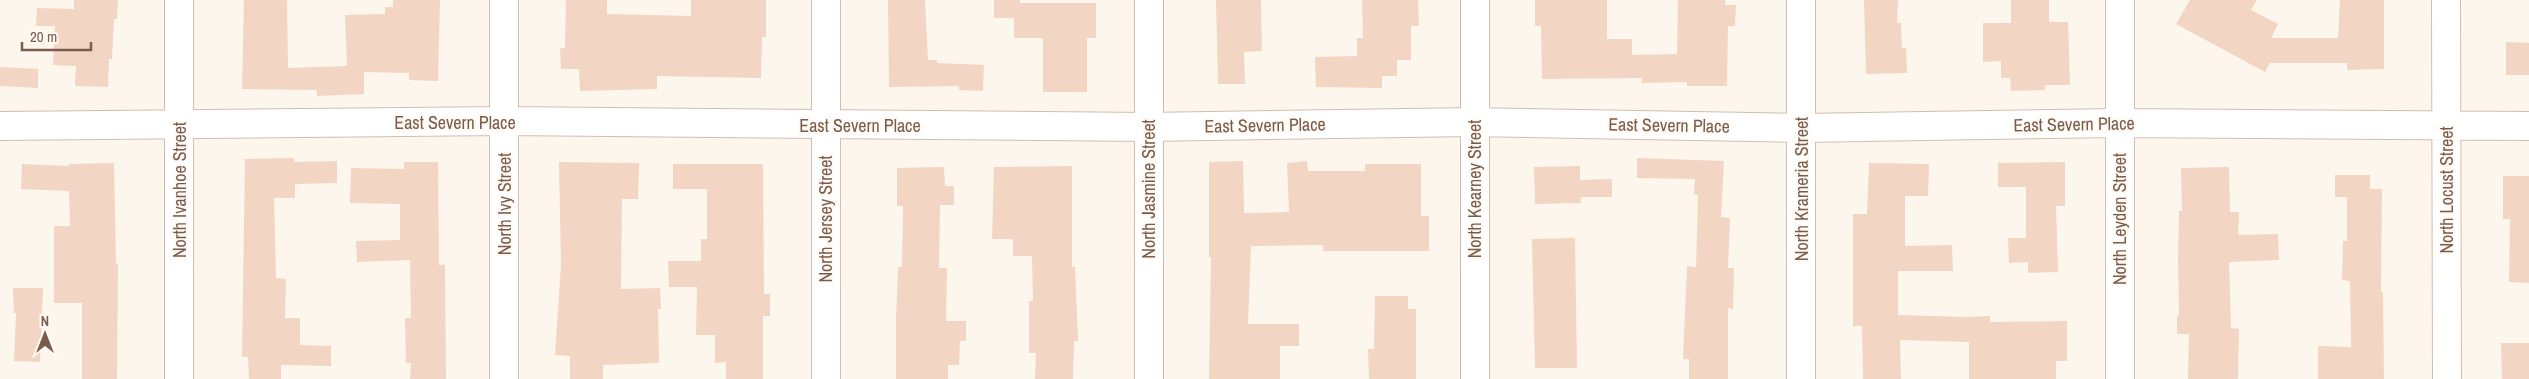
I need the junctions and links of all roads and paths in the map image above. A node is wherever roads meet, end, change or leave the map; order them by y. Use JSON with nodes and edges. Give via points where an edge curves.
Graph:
{"nodes":[{"id":1,"x":179,"y":0,"type":"edge"},
{"id":2,"x":504,"y":0,"type":"edge"},
{"id":3,"x":826,"y":0,"type":"edge"},
{"id":4,"x":1149,"y":0,"type":"edge"},
{"id":5,"x":1475,"y":0,"type":"edge"},
{"id":6,"x":1801,"y":0,"type":"edge"},
{"id":7,"x":2120,"y":0,"type":"edge"},
{"id":8,"x":2446,"y":0,"type":"edge"},
{"id":9,"x":503,"y":121,"type":"junction"},
{"id":10,"x":1474,"y":122,"type":"junction"},
{"id":11,"x":2119,"y":123,"type":"junction"},
{"id":12,"x":179,"y":124,"type":"junction"},
{"id":13,"x":825,"y":125,"type":"junction"},
{"id":14,"x":0,"y":126,"type":"edge"},
{"id":15,"x":2446,"y":126,"type":"junction"},
{"id":16,"x":2529,"y":126,"type":"edge"},
{"id":17,"x":1147,"y":127,"type":"junction"},
{"id":18,"x":1801,"y":128,"type":"junction"},
{"id":19,"x":179,"y":379,"type":"edge"},
{"id":20,"x":504,"y":379,"type":"edge"},
{"id":21,"x":826,"y":379,"type":"edge"},
{"id":22,"x":1149,"y":379,"type":"edge"},
{"id":23,"x":1475,"y":379,"type":"edge"},
{"id":24,"x":1801,"y":379,"type":"edge"},
{"id":25,"x":2120,"y":379,"type":"edge"},
{"id":26,"x":2447,"y":379,"type":"edge"}],
"edges":[{"from":1,"to":12,"type":"street","name":"North Ivanhoe Street"},
{"from":2,"to":9,"type":"street","name":"North Ivy Street"},
{"from":3,"to":13,"type":"street","name":"North Jersey Street"},
{"from":4,"to":17,"type":"street","name":"North Jasmine Street"},
{"from":5,"to":10,"type":"street","name":"North Kearney Street"},
{"from":6,"to":18,"type":"street","name":"North Krameria Street"},
{"from":7,"to":11,"type":"street","name":"North Leyden Street"},
{"from":8,"to":15,"type":"street","name":"North Locust Street"},
{"from":9,"to":12,"type":"street","name":"East Severn Place"},
{"from":9,"to":13,"type":"street","name":"East Severn Place"},
{"from":9,"to":20,"type":"street","name":"North Ivy Street"},
{"from":10,"to":17,"type":"street","name":"East Severn Place"},
{"from":10,"to":18,"type":"street","name":"East Severn Place"},
{"from":10,"to":23,"type":"street","name":"North Kearney Street"},
{"from":11,"to":15,"type":"street","name":"East Severn Place"},
{"from":11,"to":18,"type":"street","name":"East Severn Place"},
{"from":11,"to":25,"type":"street","name":"North Leyden Street"},
{"from":12,"to":14,"type":"street","name":"East Severn Place"},
{"from":12,"to":19,"type":"street","name":"North Ivanhoe Street"},
{"from":13,"to":17,"type":"street","name":"East Severn Place"},
{"from":13,"to":21,"type":"street","name":"North Jersey Street"},
{"from":15,"to":16,"type":"street","name":"East Severn Place"},
{"from":15,"to":26,"type":"street","name":"North Locust Street"},
{"from":17,"to":22,"type":"street","name":"North Jasmine Street"},
{"from":18,"to":24,"type":"street","name":"North Krameria Street"}]}
